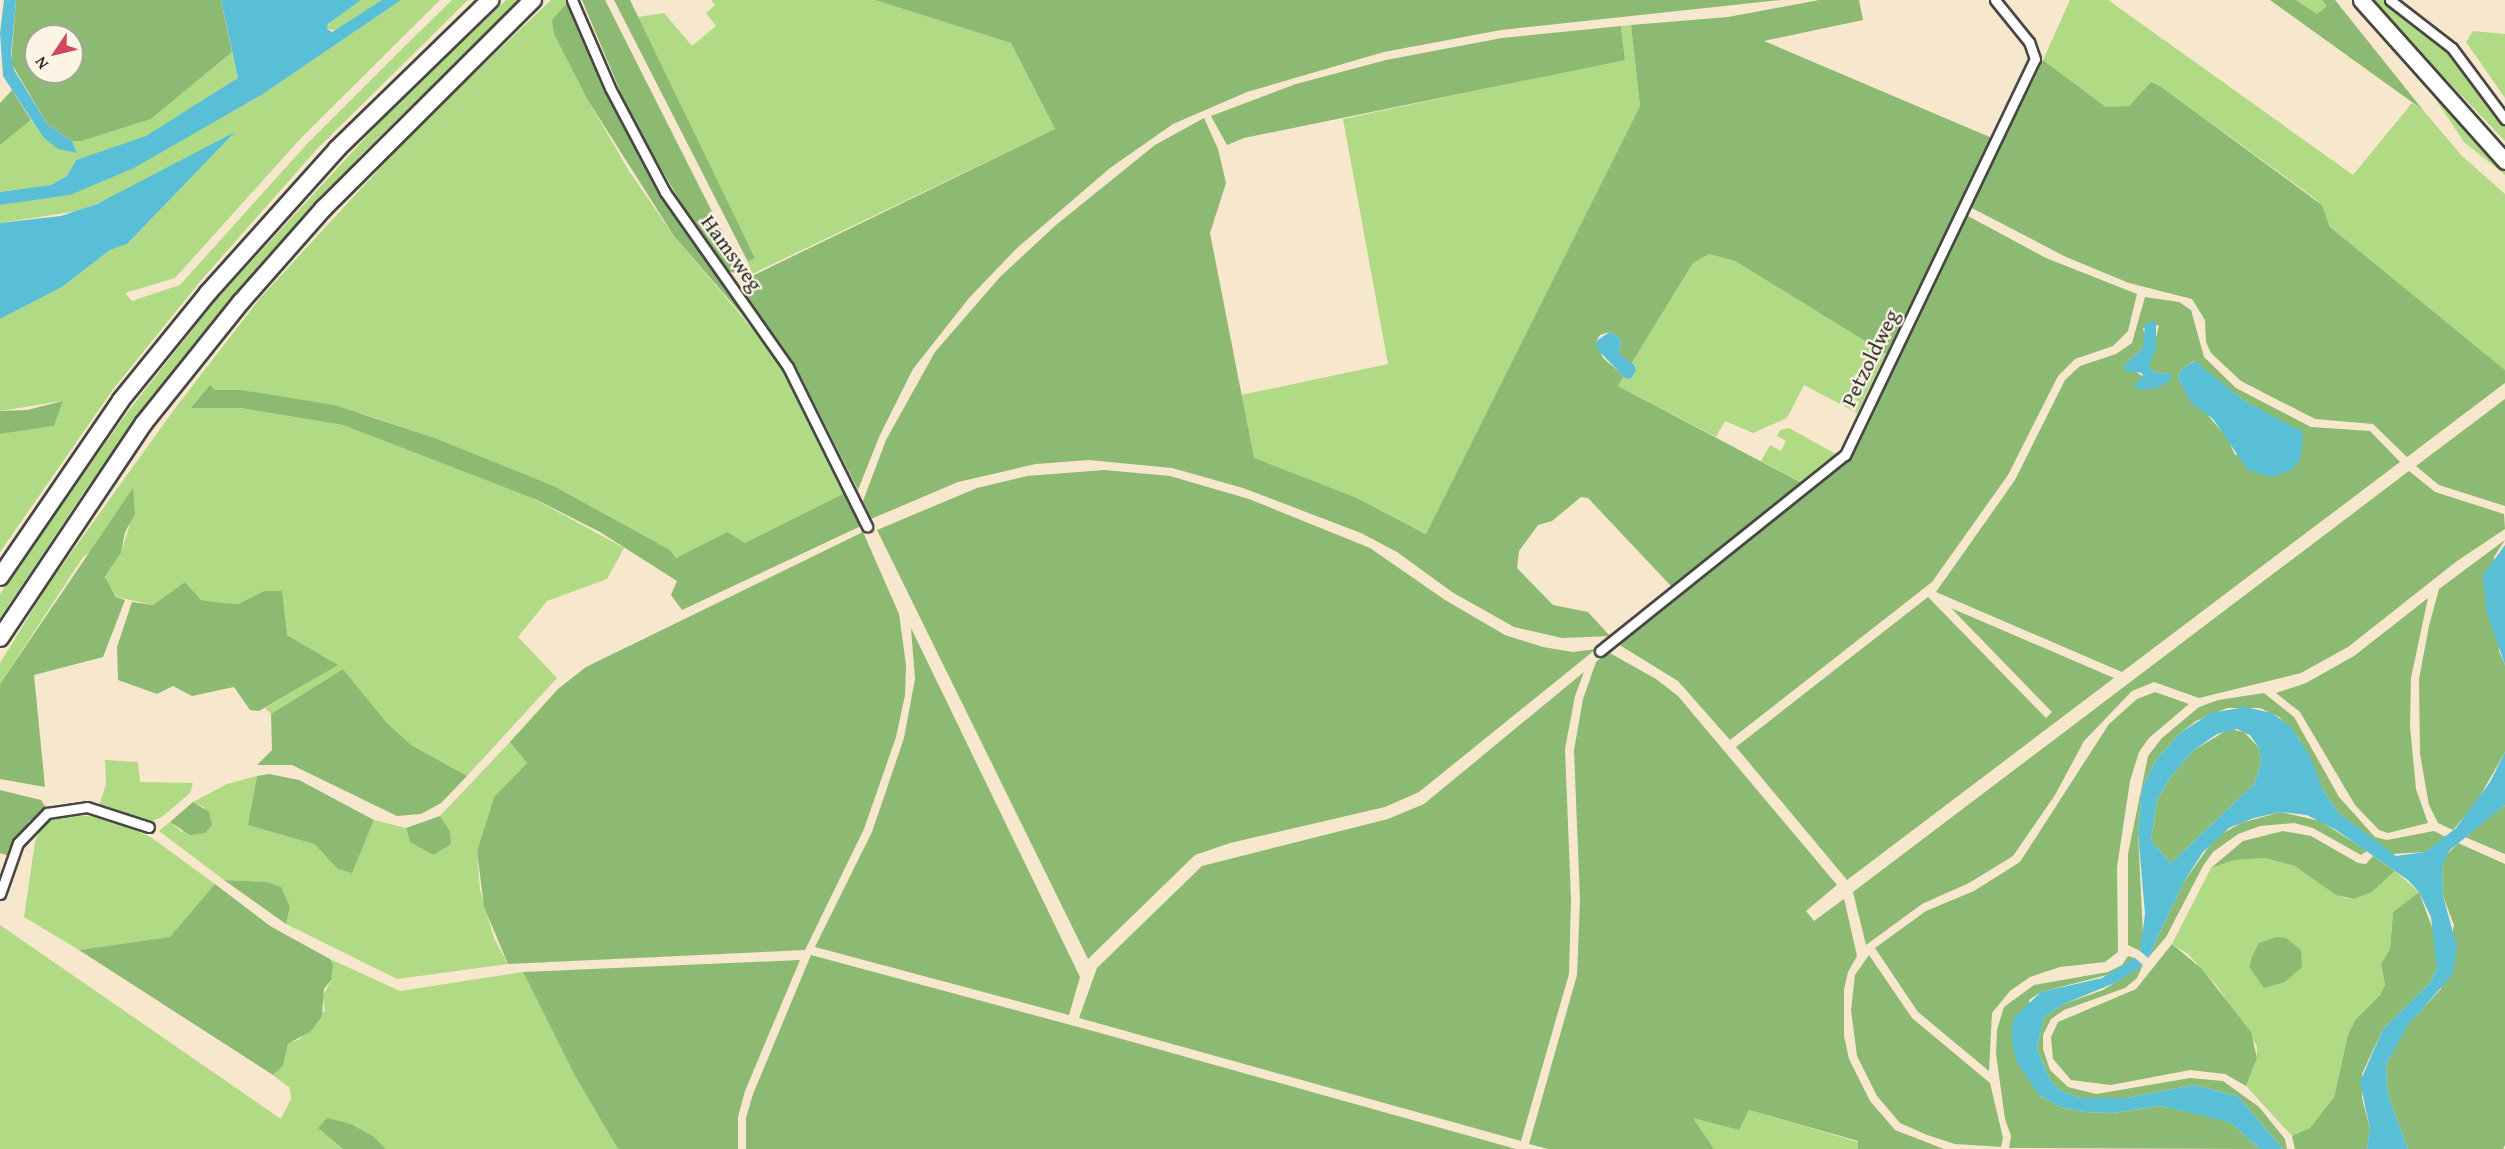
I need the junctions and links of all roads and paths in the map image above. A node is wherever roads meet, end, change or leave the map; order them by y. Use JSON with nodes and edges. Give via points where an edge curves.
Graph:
{"nodes":[{"id":1,"x":490,"y":0,"type":"edge"},
{"id":2,"x":533,"y":0,"type":"edge"},
{"id":3,"x":1995,"y":0,"type":"edge"},
{"id":4,"x":2361,"y":0,"type":"edge"},
{"id":5,"x":2390,"y":0,"type":"edge"},
{"id":6,"x":573,"y":2,"type":"edge"},
{"id":7,"x":2424,"y":71,"type":"junction"},
{"id":8,"x":2505,"y":119,"type":"edge"},
{"id":9,"x":2505,"y":149,"type":"edge"},
{"id":10,"x":2505,"y":161,"type":"edge"},
{"id":11,"x":867,"y":526,"type":"dead end"},
{"id":12,"x":0,"y":577,"type":"edge"},
{"id":13,"x":0,"y":638,"type":"edge"},
{"id":14,"x":1600,"y":651,"type":"dead end"},
{"id":15,"x":149,"y":827,"type":"dead end"},
{"id":16,"x":0,"y":894,"type":"edge"}],
"edges":[{"from":1,"to":12,"type":"highway","via":[[337,149],[208,293],[121,400]]},
{"from":2,"to":13,"type":"highway","via":[[324,208],[241,302],[144,423]]},
{"from":3,"to":14,"type":"street","name":"Petzoldweg","via":[[2029,42],[2035,59],[1845,456]]},
{"from":4,"to":7,"type":"main road"},
{"from":5,"to":8,"type":"street","via":[[2457,52]]},
{"from":6,"to":11,"type":"street","name":"Hamsweg","via":[[610,88],[666,192],[788,367]]},
{"from":7,"to":9,"type":"main road"},
{"from":7,"to":10,"type":"main road"},
{"from":15,"to":16,"type":"street","via":[[97,809],[54,810],[26,831]]}]}
